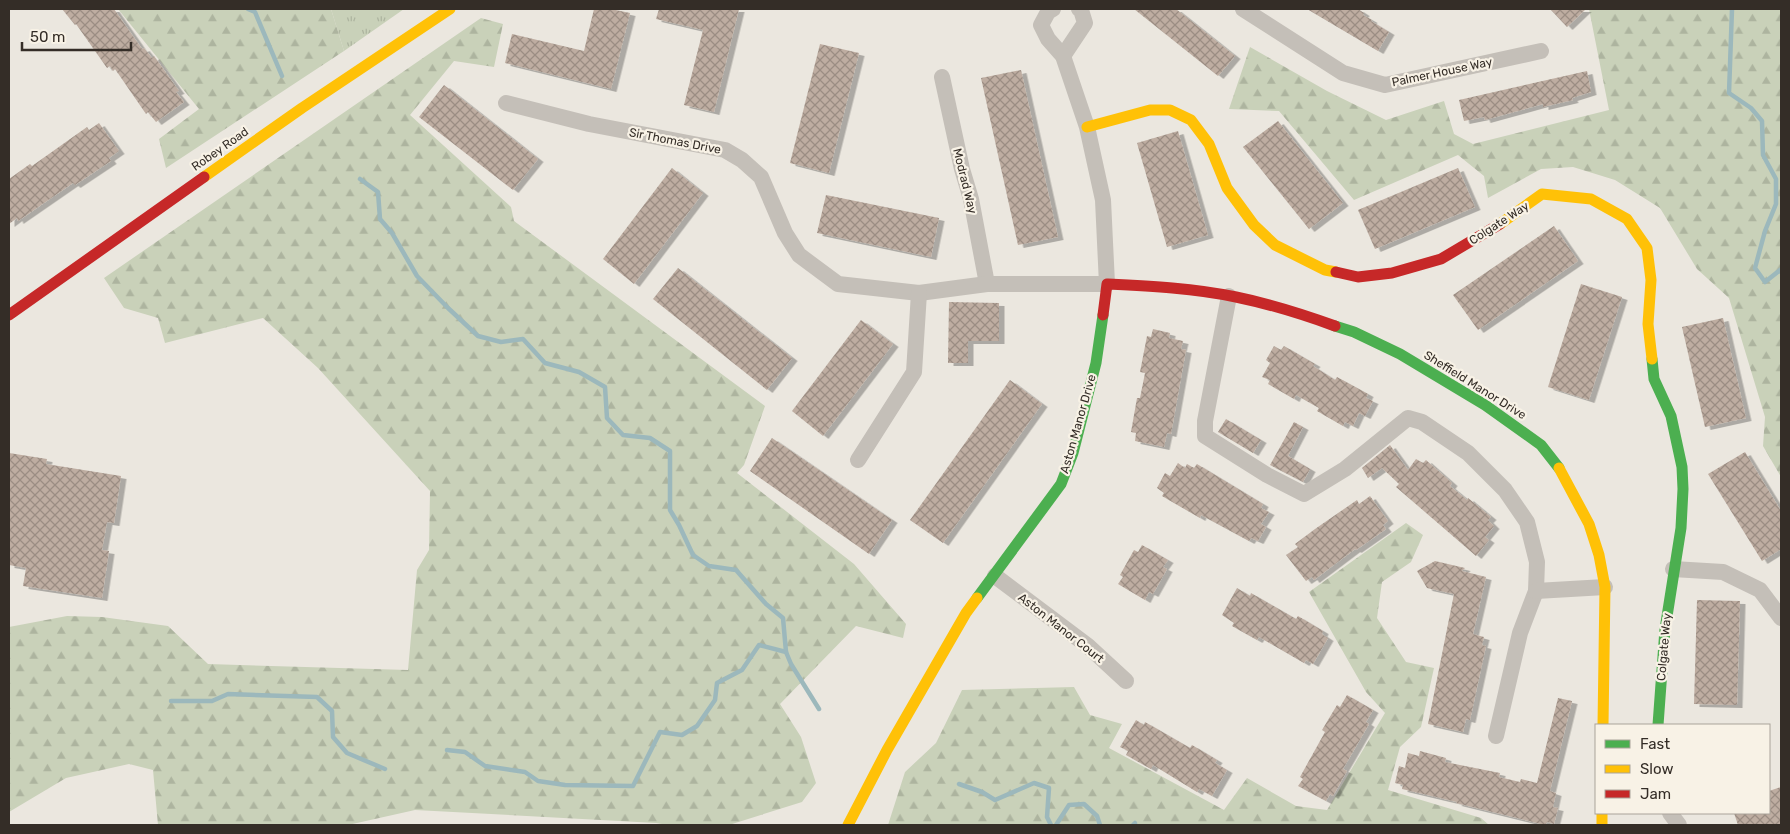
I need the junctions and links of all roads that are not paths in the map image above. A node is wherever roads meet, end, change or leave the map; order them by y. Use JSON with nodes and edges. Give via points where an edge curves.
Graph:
{"nodes":[{"id":1,"x":450,"y":9,"type":"edge"},
{"id":2,"x":1053,"y":9,"type":"edge"},
{"id":3,"x":1079,"y":9,"type":"edge"},
{"id":4,"x":1243,"y":9,"type":"edge"},
{"id":5,"x":1541,"y":51,"type":"dead end"},
{"id":6,"x":1063,"y":56,"type":"junction"},
{"id":7,"x":942,"y":77,"type":"dead end"},
{"id":8,"x":506,"y":103,"type":"dead end"},
{"id":9,"x":1087,"y":127,"type":"junction"},
{"id":10,"x":987,"y":284,"type":"junction"},
{"id":11,"x":1107,"y":284,"type":"junction"},
{"id":12,"x":919,"y":293,"type":"junction"},
{"id":13,"x":1229,"y":296,"type":"junction"},
{"id":14,"x":9,"y":315,"type":"edge"},
{"id":15,"x":858,"y":460,"type":"dead end"},
{"id":16,"x":1673,"y":569,"type":"junction"},
{"id":17,"x":995,"y":576,"type":"junction"},
{"id":18,"x":1605,"y":587,"type":"junction"},
{"id":19,"x":1536,"y":591,"type":"junction"},
{"id":20,"x":1781,"y":618,"type":"edge"},
{"id":21,"x":1126,"y":681,"type":"dead end"},
{"id":22,"x":1603,"y":724,"type":"edge"},
{"id":23,"x":1658,"y":724,"type":"edge"},
{"id":24,"x":1496,"y":736,"type":"dead end"},
{"id":25,"x":1671,"y":814,"type":"edge"},
{"id":26,"x":848,"y":825,"type":"edge"},
{"id":27,"x":1679,"y":825,"type":"edge"}],
"edges":[{"from":1,"to":14,"type":"street","name":"Robey Road","via":[[294,114]]},
{"from":2,"to":6,"type":"street","name":"Aston Manor Drive","via":[[1041,24],[1048,39]]},
{"from":3,"to":6,"type":"street","via":[[1085,23]]},
{"from":4,"to":5,"type":"street","name":"Palmer House Way","via":[[1343,73],[1385,85]]},
{"from":6,"to":9,"type":"street","name":"Aston Manor Drive"},
{"from":7,"to":10,"type":"street","name":"Modrad Way"},
{"from":8,"to":12,"type":"street","name":"Sir Thomas Drive","via":[[589,124],[725,150],[761,177],[784,233],[799,255],[838,284]]},
{"from":9,"to":11,"type":"street","name":"Aston Manor Drive","via":[[1103,200]]},
{"from":9,"to":16,"type":"street","name":"Colgate Way","via":[[1150,110],[1170,110],[1190,120],[1209,144],[1228,188],[1254,225],[1275,245],[1325,270],[1358,276],[1392,273],[1441,259],[1505,221],[1542,194],[1591,199],[1627,219],[1647,248],[1651,280],[1648,324],[1654,378],[1671,416],[1682,467],[1681,528]]},
{"from":10,"to":11,"type":"street","name":"Sir Thomas Drive"},
{"from":10,"to":12,"type":"street","name":"Sir Thomas Drive"},
{"from":11,"to":13,"type":"street","name":"Sheffield Manor Drive","via":[[1166,287]]},
{"from":11,"to":17,"type":"street","name":"Aston Manor Drive","via":[[1096,363],[1061,484]]},
{"from":12,"to":15,"type":"street","via":[[914,372]]},
{"from":13,"to":18,"type":"street","name":"Sheffield Manor Drive","via":[[1296,312],[1354,332],[1400,354],[1485,405],[1541,445],[1561,471],[1589,524]]},
{"from":13,"to":19,"type":"street","via":[[1205,421],[1205,436],[1304,494],[1345,469],[1408,418],[1422,422],[1468,453],[1506,490],[1527,522],[1537,562]]},
{"from":16,"to":20,"type":"street","via":[[1723,572],[1760,590]]},
{"from":16,"to":23,"type":"street","name":"Colgate Way","via":[[1664,629]]},
{"from":17,"to":21,"type":"street","name":"Aston Manor Court","via":[[1088,646]]},
{"from":17,"to":26,"type":"street","name":"Aston Manor Drive","via":[[966,613]]},
{"from":18,"to":19,"type":"street"},
{"from":18,"to":22,"type":"street","name":"Sheffield Manor Drive"},
{"from":19,"to":24,"type":"street","via":[[1520,633]]},
{"from":25,"to":27,"type":"street"}]}
